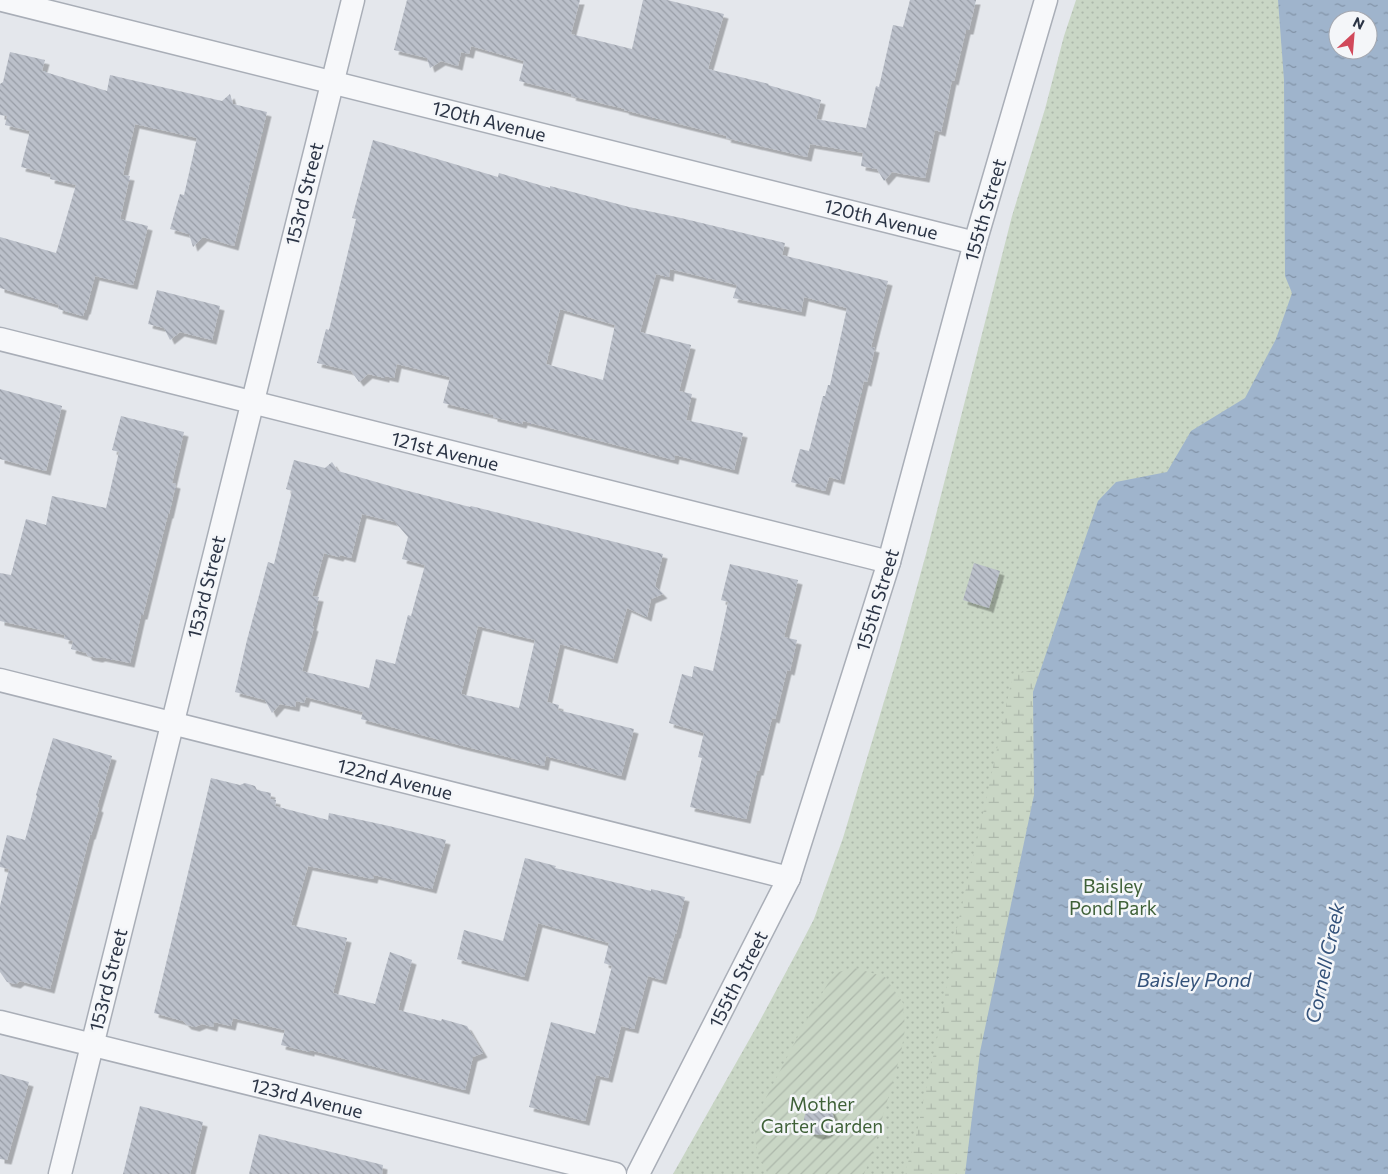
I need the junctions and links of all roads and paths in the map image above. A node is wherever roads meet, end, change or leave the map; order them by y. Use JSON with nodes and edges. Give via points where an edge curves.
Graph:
{"nodes":[{"id":1,"x":2,"y":0,"type":"edge"},
{"id":2,"x":353,"y":0,"type":"edge"},
{"id":3,"x":1046,"y":0,"type":"edge"},
{"id":4,"x":332,"y":82,"type":"junction"},
{"id":5,"x":975,"y":243,"type":"junction"},
{"id":6,"x":0,"y":339,"type":"edge"},
{"id":7,"x":252,"y":402,"type":"junction"},
{"id":8,"x":889,"y":562,"type":"junction"},
{"id":9,"x":0,"y":680,"type":"edge"},
{"id":10,"x":172,"y":723,"type":"junction"},
{"id":11,"x":789,"y":878,"type":"junction"},
{"id":12,"x":0,"y":1022,"type":"edge"},
{"id":13,"x":92,"y":1044,"type":"junction"},
{"id":14,"x":60,"y":1174,"type":"edge"},
{"id":15,"x":615,"y":1174,"type":"edge"},
{"id":16,"x":638,"y":1174,"type":"edge"}],
"edges":[{"from":1,"to":4,"type":"street","name":"120th Avenue"},
{"from":2,"to":4,"type":"street","name":"153rd Street"},
{"from":3,"to":5,"type":"street","name":"155th Street"},
{"from":4,"to":5,"type":"street","name":"120th Avenue"},
{"from":4,"to":7,"type":"street","name":"153rd Street"},
{"from":5,"to":8,"type":"street","name":"155th Street"},
{"from":6,"to":7,"type":"street","name":"121st Avenue"},
{"from":7,"to":8,"type":"street","name":"121st Avenue"},
{"from":7,"to":10,"type":"street","name":"153rd Street"},
{"from":8,"to":11,"type":"street","name":"155th Street"},
{"from":9,"to":10,"type":"street","name":"122nd Avenue"},
{"from":10,"to":11,"type":"street","name":"122nd Avenue"},
{"from":10,"to":13,"type":"street","name":"153rd Street"},
{"from":11,"to":16,"type":"street","name":"155th Street"},
{"from":12,"to":13,"type":"street","name":"123rd Avenue"},
{"from":13,"to":14,"type":"street","name":"153rd Street"},
{"from":13,"to":15,"type":"street","name":"123rd Avenue"}]}
